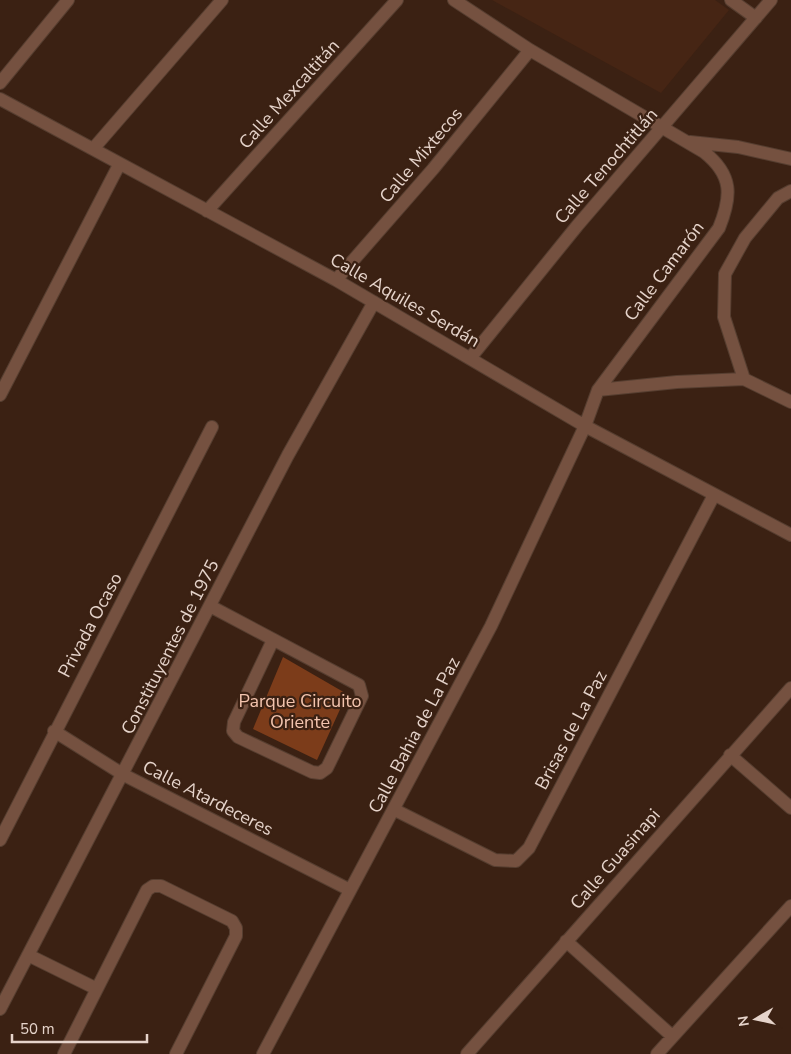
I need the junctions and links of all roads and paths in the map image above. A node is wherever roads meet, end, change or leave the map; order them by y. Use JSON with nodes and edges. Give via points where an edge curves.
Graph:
{"nodes":[{"id":1,"x":68,"y":0,"type":"edge"},
{"id":2,"x":222,"y":0,"type":"edge"},
{"id":3,"x":397,"y":0,"type":"edge"},
{"id":4,"x":454,"y":0,"type":"edge"},
{"id":5,"x":731,"y":0,"type":"edge"},
{"id":6,"x":770,"y":0,"type":"edge"},
{"id":7,"x":756,"y":18,"type":"junction"},
{"id":8,"x":530,"y":50,"type":"junction"},
{"id":9,"x":0,"y":83,"type":"edge"},
{"id":10,"x":0,"y":99,"type":"edge"},
{"id":11,"x":663,"y":126,"type":"junction"},
{"id":12,"x":688,"y":142,"type":"junction"},
{"id":13,"x":94,"y":149,"type":"junction"},
{"id":14,"x":791,"y":159,"type":"edge"},
{"id":15,"x":120,"y":165,"type":"junction"},
{"id":16,"x":791,"y":191,"type":"edge"},
{"id":17,"x":207,"y":211,"type":"junction"},
{"id":18,"x":336,"y":280,"type":"junction"},
{"id":19,"x":374,"y":302,"type":"junction"},
{"id":20,"x":471,"y":358,"type":"junction"},
{"id":21,"x":744,"y":379,"type":"junction"},
{"id":22,"x":598,"y":390,"type":"junction"},
{"id":23,"x":0,"y":394,"type":"edge"},
{"id":24,"x":791,"y":402,"type":"edge"},
{"id":25,"x":585,"y":426,"type":"junction"},
{"id":26,"x":212,"y":428,"type":"dead end"},
{"id":27,"x":714,"y":495,"type":"junction"},
{"id":28,"x":791,"y":535,"type":"edge"},
{"id":29,"x":210,"y":606,"type":"junction"},
{"id":30,"x":273,"y":640,"type":"junction"},
{"id":31,"x":791,"y":688,"type":"edge"},
{"id":32,"x":54,"y":731,"type":"junction"},
{"id":33,"x":730,"y":755,"type":"junction"},
{"id":34,"x":124,"y":775,"type":"junction"},
{"id":35,"x":791,"y":808,"type":"edge"},
{"id":36,"x":395,"y":810,"type":"junction"},
{"id":37,"x":0,"y":840,"type":"edge"},
{"id":38,"x":350,"y":890,"type":"junction"},
{"id":39,"x":791,"y":906,"type":"edge"},
{"id":40,"x":566,"y":941,"type":"junction"},
{"id":41,"x":28,"y":955,"type":"junction"},
{"id":42,"x":95,"y":988,"type":"junction"},
{"id":43,"x":0,"y":1009,"type":"edge"},
{"id":44,"x":672,"y":1036,"type":"junction"},
{"id":45,"x":64,"y":1054,"type":"edge"},
{"id":46,"x":176,"y":1054,"type":"edge"},
{"id":47,"x":263,"y":1054,"type":"edge"},
{"id":48,"x":467,"y":1054,"type":"edge"},
{"id":49,"x":657,"y":1054,"type":"edge"}],
"edges":[{"from":1,"to":9,"type":"street"},
{"from":2,"to":13,"type":"street"},
{"from":3,"to":17,"type":"street","name":"Calle Mexcaltitán"},
{"from":4,"to":8,"type":"street","name":"Calle Camarón"},
{"from":5,"to":7,"type":"street"},
{"from":6,"to":7,"type":"street","name":"Calle Tenochtitlán"},
{"from":7,"to":11,"type":"street","name":"Calle Tenochtitlán"},
{"from":8,"to":11,"type":"street","name":"Calle Camarón"},
{"from":8,"to":18,"type":"street","name":"Calle Mixtecos","via":[[433,170]]},
{"from":10,"to":13,"type":"street","name":"Calle Aquiles Serdán"},
{"from":11,"to":12,"type":"street","name":"Calle Camarón"},
{"from":11,"to":20,"type":"street","name":"Calle Tenochtitlán"},
{"from":12,"to":14,"type":"street","via":[[738,147]]},
{"from":12,"to":22,"type":"street","name":"Calle Camarón","via":[[717,162],[726,182],[729,205],[719,228]]},
{"from":13,"to":15,"type":"street","name":"Calle Aquiles Serdán"},
{"from":15,"to":17,"type":"street","name":"Calle Aquiles Serdán"},
{"from":15,"to":23,"type":"street"},
{"from":16,"to":21,"type":"street","via":[[778,198],[745,238],[725,274],[724,317]]},
{"from":17,"to":18,"type":"street","name":"Calle Aquiles Serdán"},
{"from":18,"to":19,"type":"street","name":"Calle Aquiles Serdán"},
{"from":19,"to":20,"type":"street","name":"Calle Aquiles Serdán"},
{"from":19,"to":29,"type":"street","name":"Constituyentes de 1975","via":[[288,455]]},
{"from":20,"to":25,"type":"street","name":"Calle Aquiles Serdán"},
{"from":21,"to":22,"type":"street"},
{"from":21,"to":24,"type":"street"},
{"from":22,"to":25,"type":"street","name":"Calle Camarón"},
{"from":25,"to":27,"type":"street","name":"Calle Aquiles Serdán","via":[[654,460]]},
{"from":25,"to":36,"type":"street","name":"Calle Bahia de La Paz","via":[[491,626]]},
{"from":26,"to":32,"type":"street","name":"Privada Ocaso"},
{"from":27,"to":28,"type":"street","name":"Calle Aquiles Serdán"},
{"from":27,"to":36,"type":"street","name":"Brisas de La Paz","via":[[529,848],[516,862],[495,860]]},
{"from":29,"to":30,"type":"street"},
{"from":29,"to":34,"type":"street","name":"Constituyentes de 1975"},
{"from":30,"to":30,"type":"street","via":[[234,722],[233,731],[238,737],[320,773],[326,768],[362,696],[359,685]]},
{"from":31,"to":33,"type":"street","name":"Calle Guasinapi"},
{"from":32,"to":34,"type":"street","name":"Calle Atardeceres"},
{"from":32,"to":37,"type":"street","name":"Privada Ocaso"},
{"from":33,"to":35,"type":"street"},
{"from":33,"to":40,"type":"street","name":"Calle Guasinapi"},
{"from":34,"to":38,"type":"street","name":"Calle Atardeceres"},
{"from":34,"to":41,"type":"street","name":"Constituyentes de 1975"},
{"from":36,"to":38,"type":"street","name":"Calle Bahia de La Paz"},
{"from":38,"to":47,"type":"street","name":"Calle Bahia de La Paz"},
{"from":39,"to":44,"type":"street"},
{"from":40,"to":44,"type":"street"},
{"from":40,"to":48,"type":"street","name":"Calle Guasinapi"},
{"from":41,"to":42,"type":"street"},
{"from":41,"to":43,"type":"street","name":"Constituyentes de 1975"},
{"from":42,"to":45,"type":"street"},
{"from":42,"to":46,"type":"street","via":[[147,890],[153,886],[161,886],[232,921],[236,936]]},
{"from":44,"to":49,"type":"street"}]}
